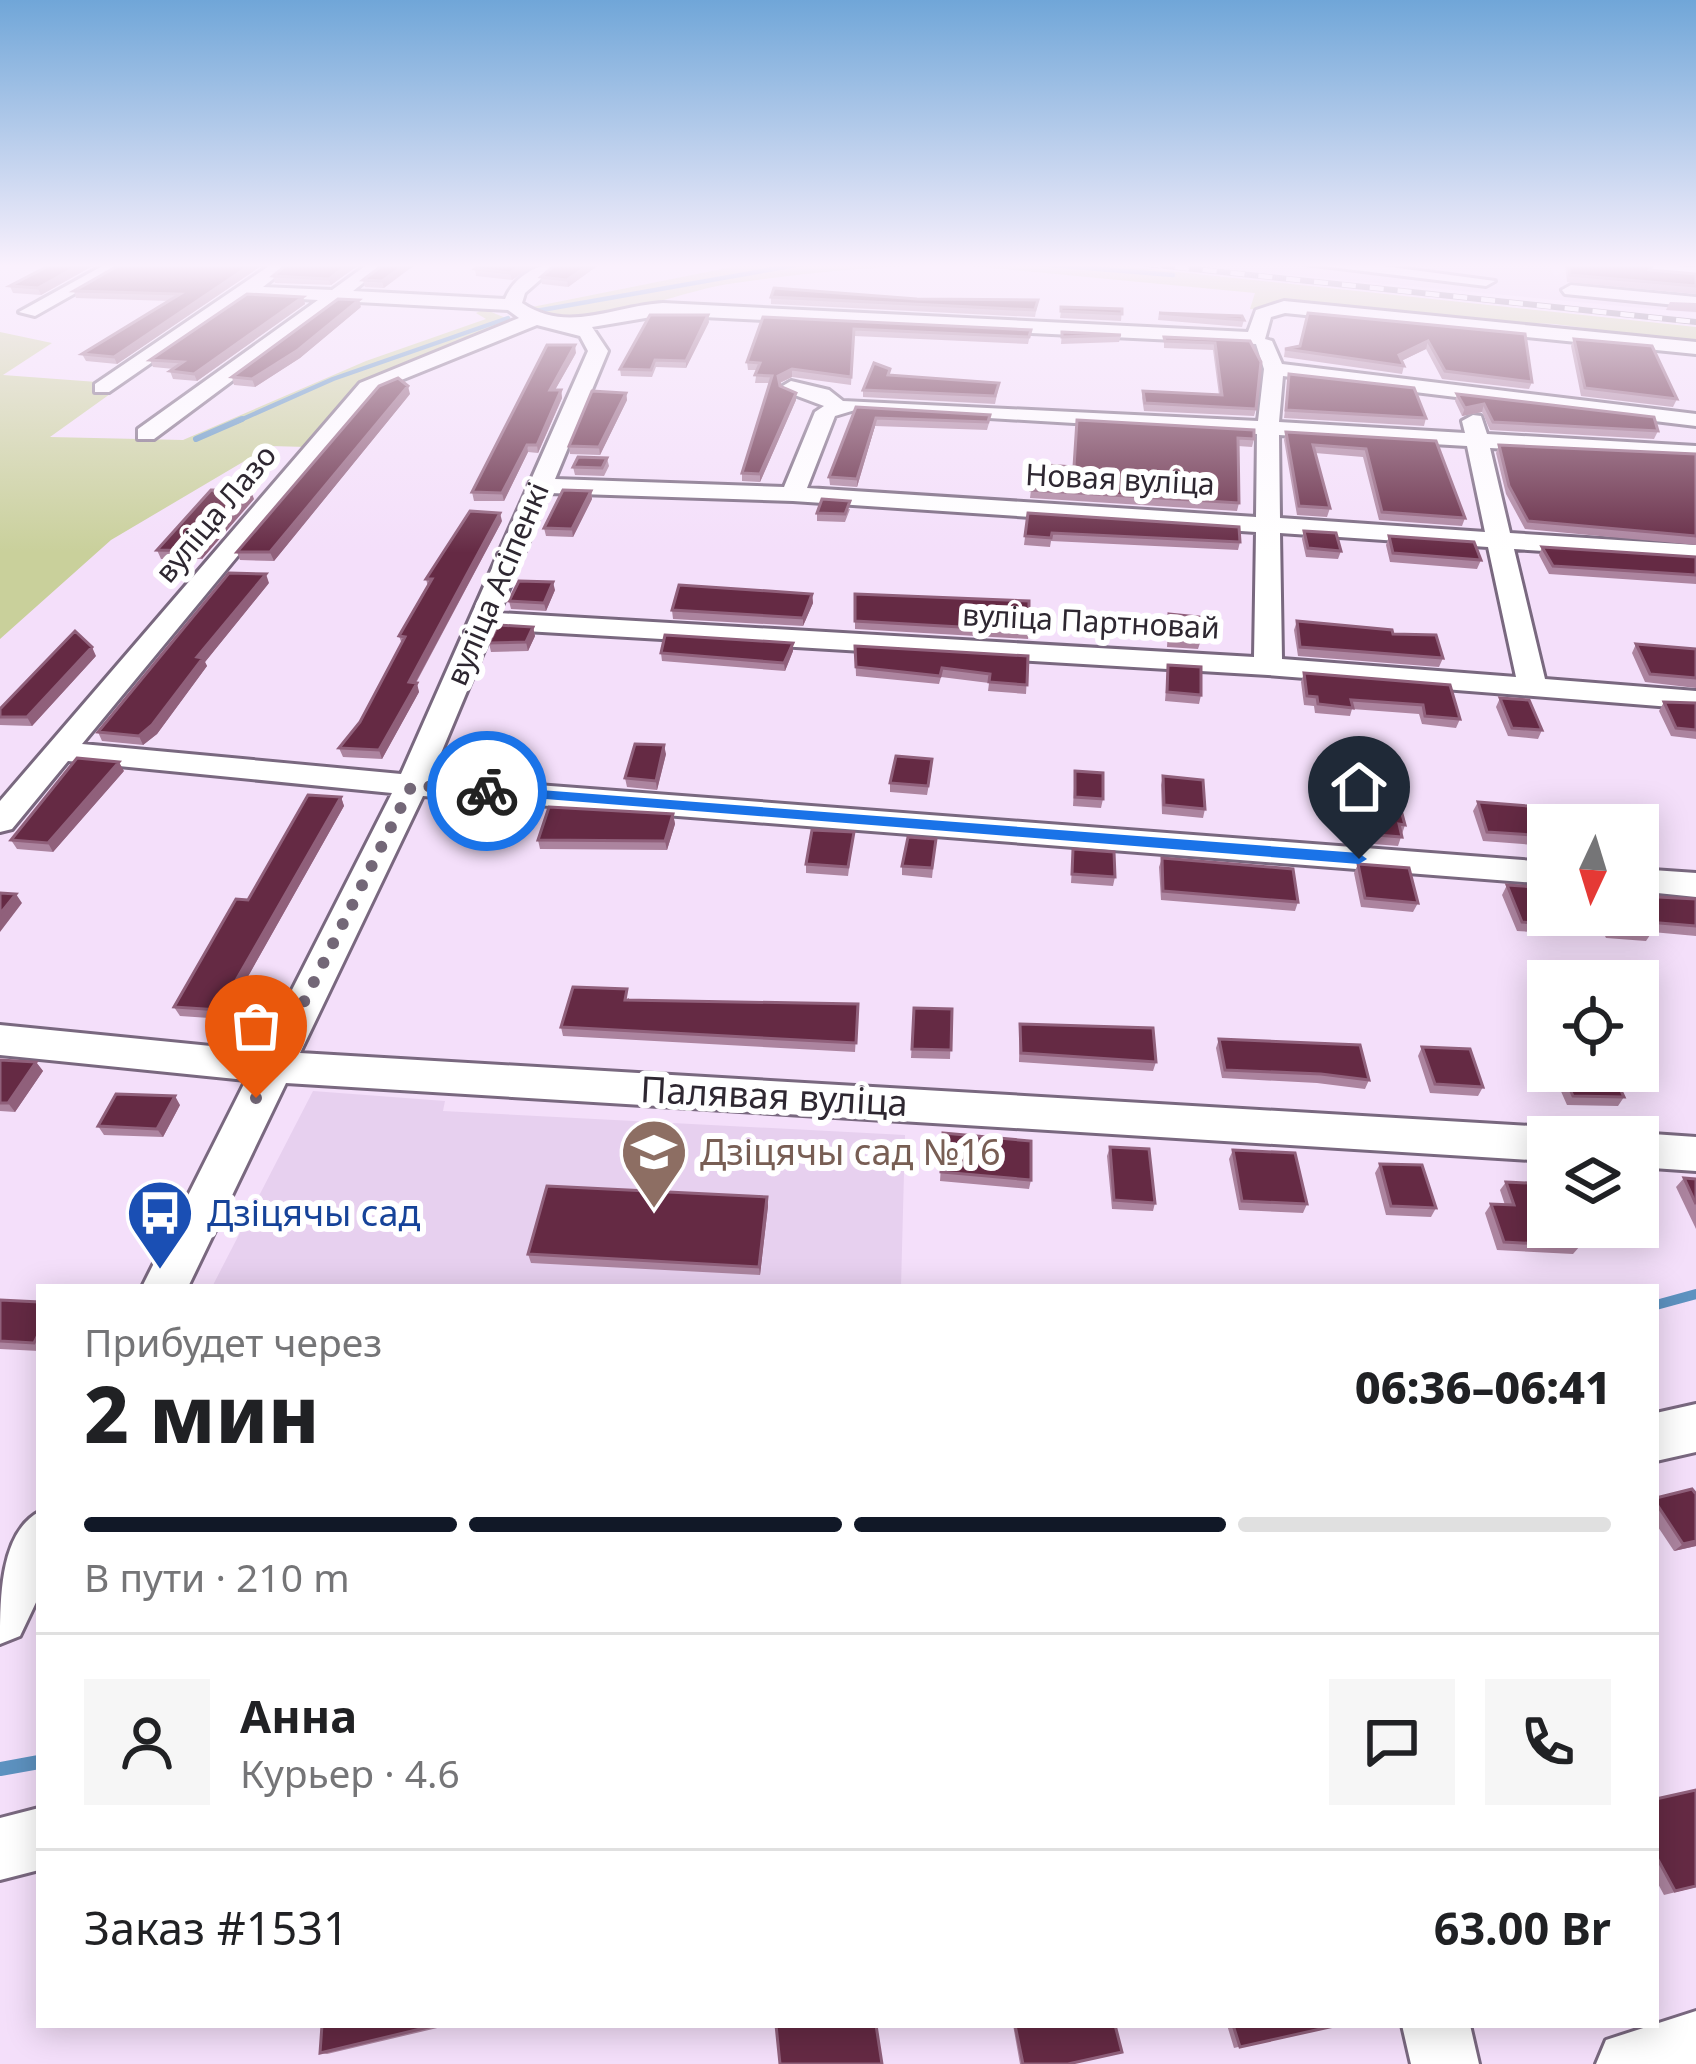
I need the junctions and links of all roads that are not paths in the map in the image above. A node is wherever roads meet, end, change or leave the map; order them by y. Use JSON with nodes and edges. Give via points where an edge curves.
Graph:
{"nodes":[{"id":1,"x":143,"y":360,"type":"edge"},
{"id":2,"x":249,"y":360,"type":"edge"},
{"id":3,"x":422,"y":360,"type":"edge"},
{"id":4,"x":594,"y":360,"type":"edge"},
{"id":5,"x":1273,"y":360,"type":"edge"},
{"id":6,"x":1274,"y":369,"type":"junction"},
{"id":7,"x":791,"y":387,"type":"edge"},
{"id":8,"x":102,"y":388,"type":"dead end"},
{"id":9,"x":1467,"y":392,"type":"junction"},
{"id":10,"x":835,"y":405,"type":"junction"},
{"id":11,"x":1696,"y":420,"type":"edge"},
{"id":12,"x":1268,"y":426,"type":"junction"},
{"id":13,"x":146,"y":434,"type":"dead end"},
{"id":14,"x":1478,"y":441,"type":"junction"},
{"id":15,"x":1696,"y":453,"type":"edge"},
{"id":16,"x":540,"y":486,"type":"junction"},
{"id":17,"x":793,"y":494,"type":"junction"},
{"id":18,"x":1267,"y":522,"type":"junction"},
{"id":19,"x":1498,"y":539,"type":"junction"},
{"id":20,"x":1696,"y":553,"type":"edge"},
{"id":21,"x":482,"y":620,"type":"junction"},
{"id":22,"x":1268,"y":666,"type":"junction"},
{"id":23,"x":1532,"y":686,"type":"junction"},
{"id":24,"x":1696,"y":700,"type":"edge"},
{"id":25,"x":59,"y":751,"type":"junction"},
{"id":26,"x":412,"y":785,"type":"junction"},
{"id":27,"x":0,"y":822,"type":"edge"},
{"id":28,"x":1527,"y":871,"type":"edge"},
{"id":29,"x":1659,"y":882,"type":"edge"},
{"id":30,"x":1696,"y":885,"type":"edge"},
{"id":31,"x":0,"y":1040,"type":"edge"},
{"id":32,"x":271,"y":1067,"type":"junction"},
{"id":33,"x":1527,"y":1143,"type":"edge"},
{"id":34,"x":1659,"y":1151,"type":"edge"},
{"id":35,"x":1696,"y":1154,"type":"edge"},
{"id":36,"x":166,"y":1284,"type":"edge"},
{"id":37,"x":1696,"y":1428,"type":"edge"},
{"id":38,"x":1659,"y":1436,"type":"edge"},
{"id":39,"x":36,"y":1545,"type":"edge"},
{"id":40,"x":0,"y":1616,"type":"edge"},
{"id":41,"x":36,"y":1840,"type":"edge"},
{"id":42,"x":0,"y":1849,"type":"edge"},
{"id":43,"x":1437,"y":2028,"type":"edge"},
{"id":44,"x":1696,"y":2045,"type":"edge"},
{"id":45,"x":1445,"y":2064,"type":"edge"},
{"id":46,"x":1630,"y":2064,"type":"edge"}],
"edges":[{"from":1,"to":8,"type":"street"},
{"from":2,"to":13,"type":"street"},
{"from":3,"to":25,"type":"street","name":"вуліца Лазо","via":[[367,387]]},
{"from":4,"to":16,"type":"street","name":"вуліца Асіпенкі"},
{"from":5,"to":6,"type":"street"},
{"from":6,"to":9,"type":"street"},
{"from":6,"to":12,"type":"street"},
{"from":7,"to":10,"type":"street"},
{"from":9,"to":11,"type":"street"},
{"from":9,"to":14,"type":"street"},
{"from":10,"to":12,"type":"street"},
{"from":10,"to":17,"type":"street"},
{"from":12,"to":14,"type":"street"},
{"from":12,"to":18,"type":"street"},
{"from":14,"to":15,"type":"street"},
{"from":14,"to":19,"type":"street"},
{"from":16,"to":17,"type":"street","name":"Новая вуліца"},
{"from":16,"to":21,"type":"street","name":"вуліца Асіпенкі"},
{"from":17,"to":18,"type":"street","name":"Новая вуліца"},
{"from":18,"to":19,"type":"street","name":"Новая вуліца"},
{"from":18,"to":22,"type":"street"},
{"from":19,"to":20,"type":"street","name":"Новая вуліца"},
{"from":19,"to":23,"type":"street"},
{"from":21,"to":22,"type":"street","name":"вуліца Партновай"},
{"from":21,"to":26,"type":"street","name":"вуліца Асіпенкі"},
{"from":22,"to":23,"type":"street","name":"вуліца Партновай"},
{"from":23,"to":24,"type":"street","name":"вуліца Партновай"},
{"from":25,"to":26,"type":"street"},
{"from":25,"to":27,"type":"street","name":"вуліца Лазо"},
{"from":26,"to":28,"type":"street"},
{"from":26,"to":32,"type":"street","name":"вуліца Асіпенкі"},
{"from":29,"to":30,"type":"street"},
{"from":31,"to":32,"type":"street","name":"Палявая вуліца"},
{"from":32,"to":33,"type":"street","name":"Палявая вуліца"},
{"from":32,"to":36,"type":"street","name":"вуліца Асіпенкі"},
{"from":34,"to":35,"type":"street"},
{"from":37,"to":38,"type":"street"},
{"from":39,"to":40,"type":"street"},
{"from":41,"to":42,"type":"street"},
{"from":43,"to":45,"type":"street"},
{"from":44,"to":46,"type":"street"}]}
